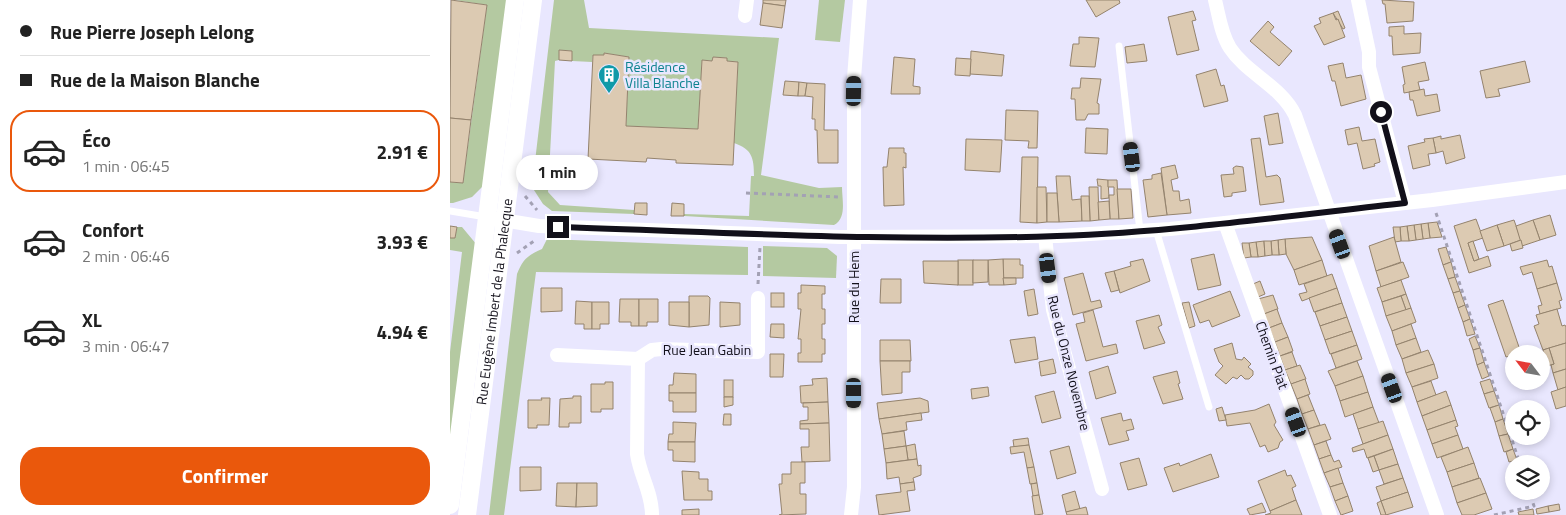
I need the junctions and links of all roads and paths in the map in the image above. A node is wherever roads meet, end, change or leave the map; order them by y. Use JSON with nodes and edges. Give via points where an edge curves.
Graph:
{"nodes":[{"id":1,"x":515,"y":0,"type":"edge"},
{"id":2,"x":533,"y":0,"type":"edge"},
{"id":3,"x":747,"y":0,"type":"edge"},
{"id":4,"x":1215,"y":0,"type":"edge"},
{"id":5,"x":1358,"y":0,"type":"edge"},
{"id":6,"x":863,"y":2,"type":"edge"},
{"id":7,"x":745,"y":16,"type":"dead end"},
{"id":8,"x":1119,"y":46,"type":"dead end"},
{"id":9,"x":1566,"y":182,"type":"edge"},
{"id":10,"x":746,"y":193,"type":"dead end"},
{"id":11,"x":853,"y":198,"type":"junction"},
{"id":12,"x":1432,"y":200,"type":"junction"},
{"id":13,"x":1405,"y":203,"type":"junction"},
{"id":14,"x":450,"y":212,"type":"edge"},
{"id":15,"x":1328,"y":212,"type":"junction"},
{"id":16,"x":487,"y":217,"type":"junction"},
{"id":17,"x":505,"y":221,"type":"junction"},
{"id":18,"x":1225,"y":223,"type":"junction"},
{"id":19,"x":1156,"y":230,"type":"junction"},
{"id":20,"x":1140,"y":231,"type":"junction"},
{"id":21,"x":760,"y":234,"type":"junction"},
{"id":22,"x":1045,"y":236,"type":"junction"},
{"id":23,"x":854,"y":237,"type":"junction"},
{"id":24,"x":758,"y":298,"type":"joint"},
{"id":25,"x":558,"y":355,"type":"dead end"},
{"id":26,"x":638,"y":359,"type":"junction"},
{"id":27,"x":1210,"y":407,"type":"dead end"},
{"id":28,"x":1517,"y":455,"type":"edge"},
{"id":29,"x":1102,"y":489,"type":"dead end"},
{"id":30,"x":1532,"y":500,"type":"edge"},
{"id":31,"x":450,"y":505,"type":"edge"},
{"id":32,"x":467,"y":515,"type":"edge"},
{"id":33,"x":652,"y":515,"type":"edge"},
{"id":34,"x":852,"y":515,"type":"edge"},
{"id":35,"x":1330,"y":515,"type":"edge"},
{"id":36,"x":1437,"y":515,"type":"edge"},
{"id":37,"x":1494,"y":515,"type":"edge"}],
"edges":[{"from":1,"to":16,"type":"street","name":"Rue Eugène Imbert de la Phalecque"},
{"from":2,"to":17,"type":"street","name":"Rue Eugène Imbert de la Phalecque"},
{"from":3,"to":7,"type":"street"},
{"from":4,"to":15,"type":"street","via":[[1229,46],[1291,108]]},
{"from":5,"to":13,"type":"street","via":[[1371,75]]},
{"from":6,"to":11,"type":"street","name":"Rue du Hem","via":[[854,78]]},
{"from":8,"to":20,"type":"lane"},
{"from":9,"to":12,"type":"street"},
{"from":10,"to":11,"type":"path"},
{"from":11,"to":23,"type":"street","name":"Rue du Hem"},
{"from":12,"to":13,"type":"street"},
{"from":12,"to":28,"type":"path"},
{"from":13,"to":15,"type":"street"},
{"from":14,"to":16,"type":"lane"},
{"from":15,"to":18,"type":"street"},
{"from":15,"to":36,"type":"street"},
{"from":16,"to":17,"type":"street"},
{"from":16,"to":31,"type":"street","name":"Rue Eugène Imbert de la Phalecque"},
{"from":17,"to":21,"type":"street","via":[[539,226]]},
{"from":17,"to":32,"type":"street","name":"Rue Eugène Imbert de la Phalecque"},
{"from":18,"to":19,"type":"street"},
{"from":18,"to":35,"type":"street","name":"Chemin Piat"},
{"from":19,"to":20,"type":"street"},
{"from":19,"to":27,"type":"lane"},
{"from":20,"to":22,"type":"street"},
{"from":21,"to":23,"type":"street"},
{"from":21,"to":24,"type":"path"},
{"from":22,"to":23,"type":"street"},
{"from":22,"to":29,"type":"street","name":"Rue du Onze Novembre","via":[[1053,310]]},
{"from":23,"to":34,"type":"street","name":"Rue du Hem"},
{"from":24,"to":26,"type":"street","name":"Rue Jean Gabin","via":[[758,352],[661,349],[652,350]]},
{"from":25,"to":26,"type":"street","name":"Rue Jean Gabin"},
{"from":26,"to":33,"type":"street","via":[[637,454],[651,494]]},
{"from":30,"to":37,"type":"path","via":[[1534,506]]}]}
